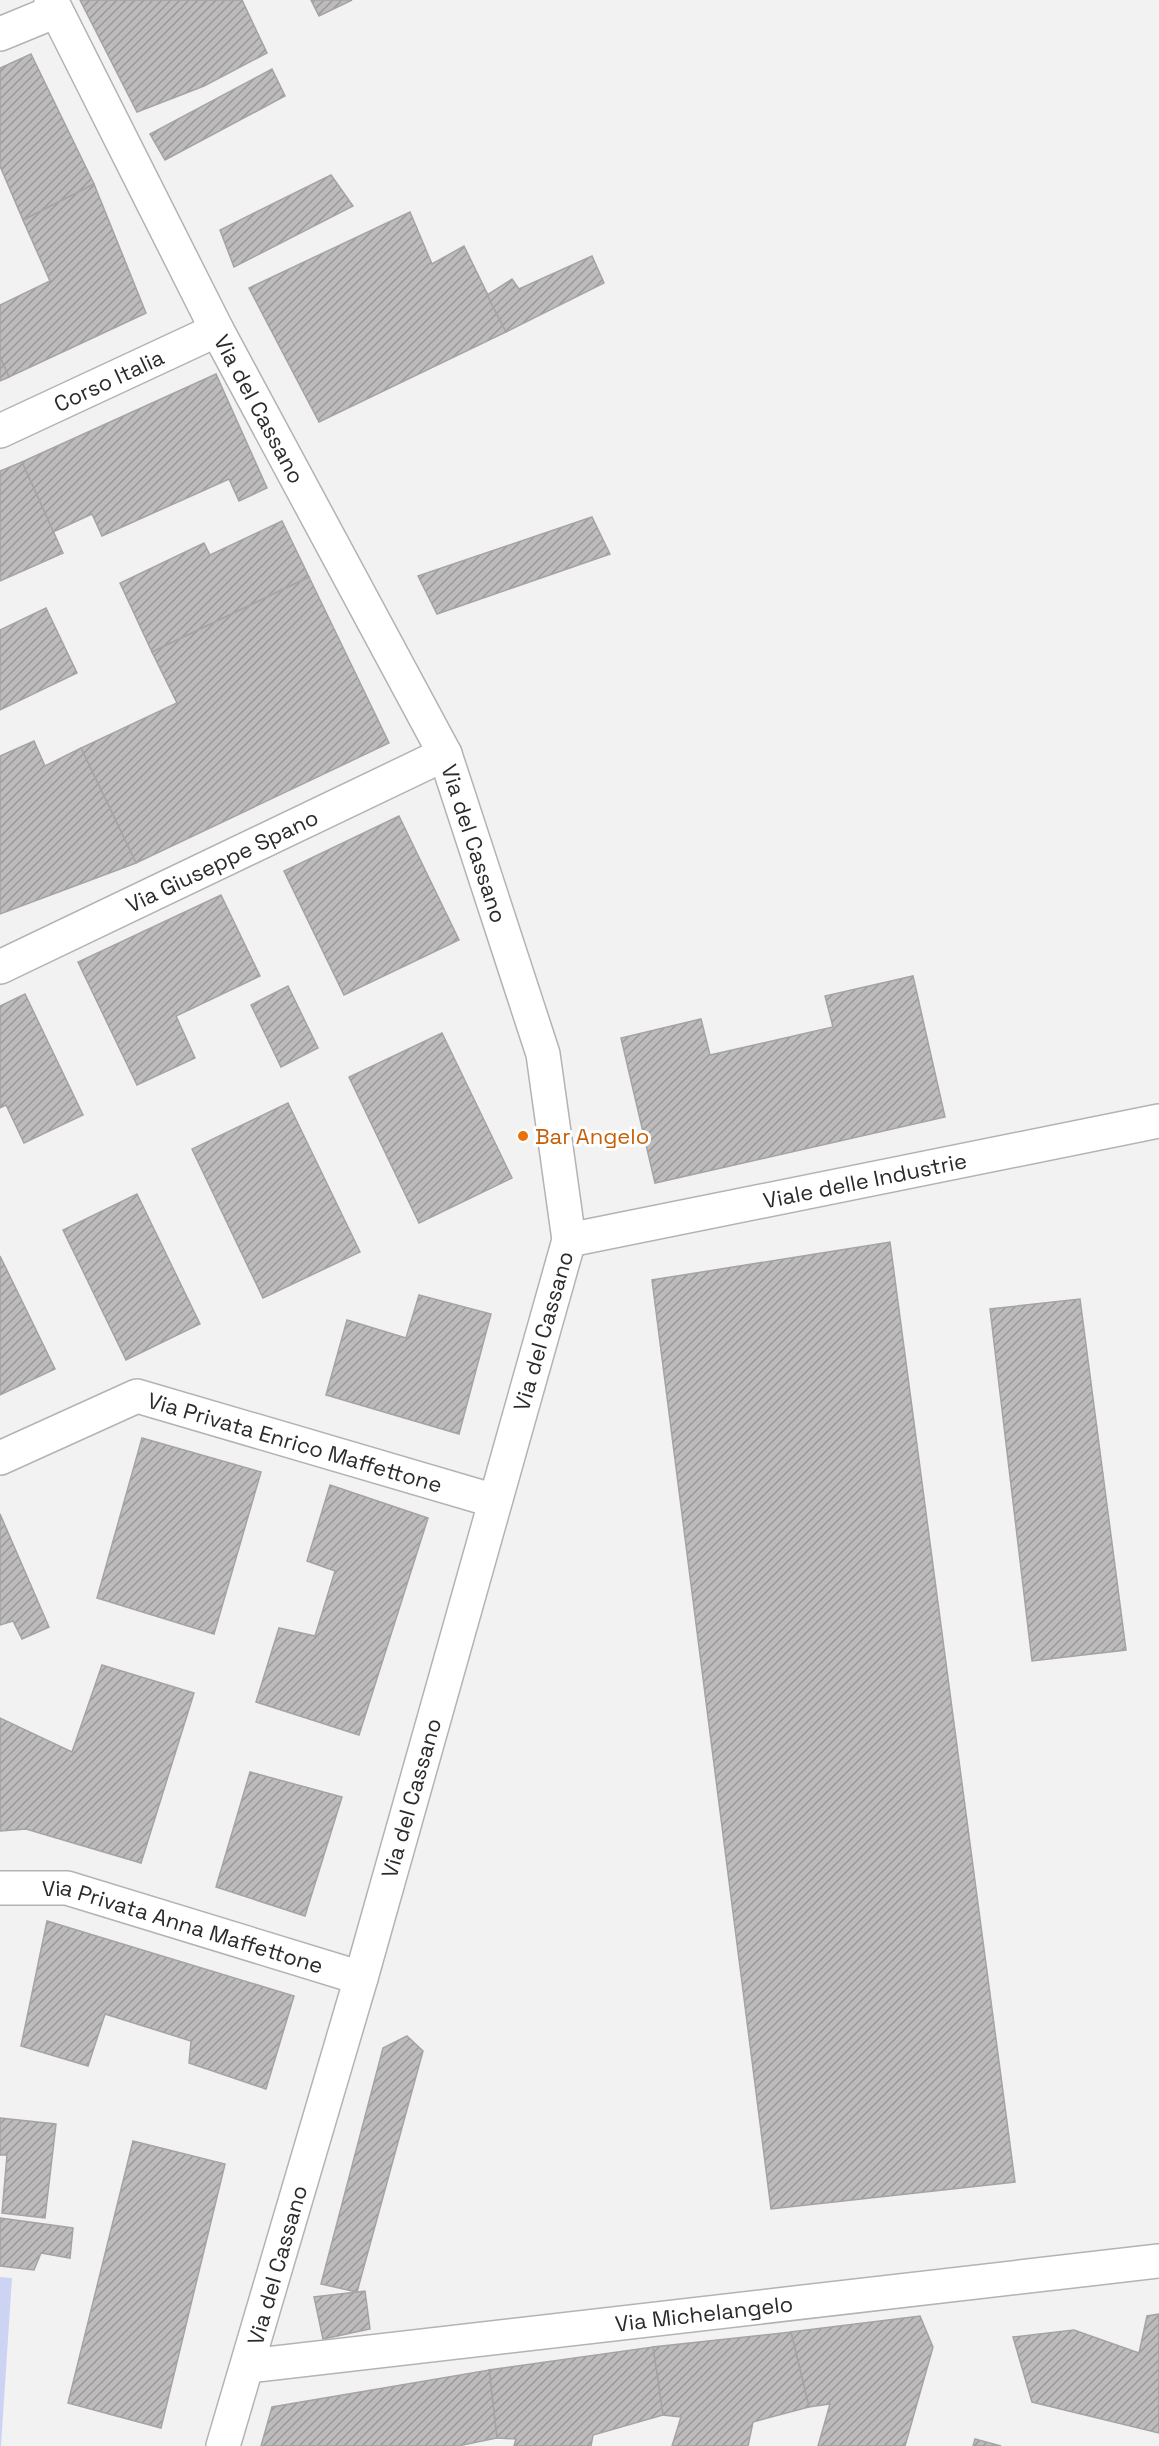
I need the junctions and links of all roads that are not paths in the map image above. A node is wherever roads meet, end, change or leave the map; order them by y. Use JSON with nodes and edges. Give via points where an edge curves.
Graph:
{"nodes":[{"id":1,"x":54,"y":6,"type":"edge"},
{"id":2,"x":0,"y":34,"type":"edge"},
{"id":3,"x":217,"y":330,"type":"junction"},
{"id":4,"x":0,"y":431,"type":"edge"},
{"id":5,"x":445,"y":754,"type":"junction"},
{"id":6,"x":0,"y":967,"type":"edge"},
{"id":7,"x":1159,"y":1121,"type":"edge"},
{"id":8,"x":569,"y":1240,"type":"junction"},
{"id":9,"x":0,"y":1458,"type":"edge"},
{"id":10,"x":495,"y":1501,"type":"junction"},
{"id":11,"x":0,"y":1888,"type":"edge"},
{"id":12,"x":361,"y":1978,"type":"junction"},
{"id":13,"x":1159,"y":2261,"type":"edge"},
{"id":14,"x":248,"y":2366,"type":"junction"},
{"id":15,"x":224,"y":2446,"type":"edge"}],
"edges":[{"from":1,"to":2,"type":"street"},
{"from":1,"to":3,"type":"street","name":"Via del Cassano"},
{"from":3,"to":4,"type":"street","name":"Corso Italia"},
{"from":3,"to":5,"type":"street","name":"Via del Cassano"},
{"from":5,"to":6,"type":"street","name":"Via Giuseppe Spano"},
{"from":5,"to":8,"type":"street","name":"Via del Cassano","via":[[543,1054]]},
{"from":7,"to":8,"type":"street","name":"Viale delle Industrie"},
{"from":8,"to":10,"type":"street","name":"Via del Cassano"},
{"from":9,"to":10,"type":"street","name":"Via Privata Enrico Maffettone","via":[[137,1396]]},
{"from":10,"to":12,"type":"street","name":"Via del Cassano"},
{"from":11,"to":12,"type":"street","name":"Via Privata Anna Maffettone","via":[[67,1888]]},
{"from":12,"to":14,"type":"street","name":"Via del Cassano"},
{"from":13,"to":14,"type":"street","name":"Via Michelangelo"},
{"from":14,"to":15,"type":"street","name":"Via del Cassano"}]}
